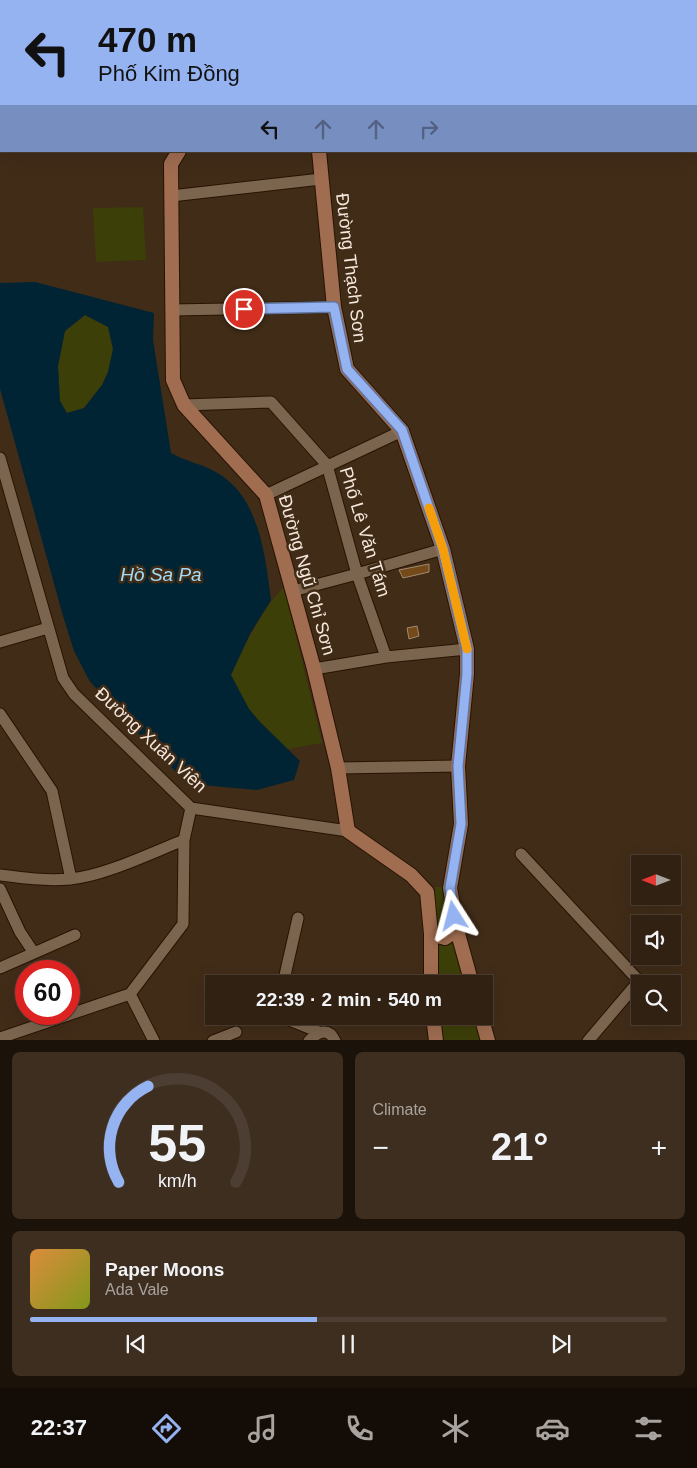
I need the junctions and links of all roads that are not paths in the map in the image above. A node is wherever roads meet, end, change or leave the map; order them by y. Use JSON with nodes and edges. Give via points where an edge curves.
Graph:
{"nodes":[{"id":1,"x":178,"y":152,"type":"edge"},
{"id":2,"x":319,"y":152,"type":"edge"},
{"id":3,"x":321,"y":179,"type":"junction"},
{"id":4,"x":171,"y":196,"type":"junction"},
{"id":5,"x":334,"y":307,"type":"junction"},
{"id":6,"x":172,"y":310,"type":"junction"},
{"id":7,"x":184,"y":405,"type":"junction"},
{"id":8,"x":402,"y":430,"type":"junction"},
{"id":9,"x":0,"y":458,"type":"edge"},
{"id":10,"x":327,"y":465,"type":"junction"},
{"id":11,"x":266,"y":495,"type":"junction"},
{"id":12,"x":443,"y":549,"type":"junction"},
{"id":13,"x":357,"y":574,"type":"junction"},
{"id":14,"x":293,"y":590,"type":"junction"},
{"id":15,"x":48,"y":628,"type":"junction"},
{"id":16,"x":0,"y":642,"type":"edge"},
{"id":17,"x":467,"y":649,"type":"junction"},
{"id":18,"x":386,"y":657,"type":"junction"},
{"id":19,"x":314,"y":669,"type":"junction"},
{"id":20,"x":0,"y":714,"type":"edge"},
{"id":21,"x":458,"y":766,"type":"junction"},
{"id":22,"x":338,"y":768,"type":"junction"},
{"id":23,"x":191,"y":808,"type":"junction"},
{"id":24,"x":348,"y":831,"type":"junction"},
{"id":25,"x":184,"y":840,"type":"junction"},
{"id":26,"x":521,"y":854,"type":"dead end"},
{"id":27,"x":0,"y":875,"type":"edge"},
{"id":28,"x":71,"y":879,"type":"junction"},
{"id":29,"x":0,"y":888,"type":"edge"},
{"id":30,"x":298,"y":918,"type":"dead end"},
{"id":31,"x":457,"y":930,"type":"junction"},
{"id":32,"x":431,"y":934,"type":"junction"},
{"id":33,"x":75,"y":935,"type":"dead end"},
{"id":34,"x":34,"y":953,"type":"junction"},
{"id":35,"x":0,"y":968,"type":"edge"},
{"id":36,"x":286,"y":975,"type":"edge"},
{"id":37,"x":431,"y":975,"type":"edge"},
{"id":38,"x":470,"y":975,"type":"edge"},
{"id":39,"x":130,"y":994,"type":"junction"},
{"id":40,"x":302,"y":1025,"type":"edge"},
{"id":41,"x":434,"y":1025,"type":"edge"},
{"id":42,"x":484,"y":1025,"type":"edge"},
{"id":43,"x":236,"y":1032,"type":"dead end"},
{"id":44,"x":319,"y":1032,"type":"junction"},
{"id":45,"x":0,"y":1038,"type":"edge"},
{"id":46,"x":154,"y":1040,"type":"edge"},
{"id":47,"x":213,"y":1040,"type":"edge"},
{"id":48,"x":310,"y":1040,"type":"edge"},
{"id":49,"x":335,"y":1040,"type":"edge"},
{"id":50,"x":436,"y":1040,"type":"edge"},
{"id":51,"x":488,"y":1040,"type":"edge"},
{"id":52,"x":588,"y":1040,"type":"edge"}],
"edges":[{"from":1,"to":4,"type":"main road","name":"Đường Ngũ Chỉ Sơn","via":[[171,164]]},
{"from":2,"to":3,"type":"main road","name":"Đường Thạch Sơn"},
{"from":3,"to":4,"type":"street"},
{"from":3,"to":5,"type":"main road","name":"Đường Thạch Sơn"},
{"from":4,"to":6,"type":"main road","name":"Đường Ngũ Chỉ Sơn"},
{"from":5,"to":6,"type":"street"},
{"from":5,"to":8,"type":"main road","name":"Đường Thạch Sơn","via":[[347,369]]},
{"from":6,"to":7,"type":"main road","name":"Đường Ngũ Chỉ Sơn","via":[[173,380]]},
{"from":7,"to":10,"type":"street","name":"Phố Lê Văn Tám","via":[[271,402]]},
{"from":7,"to":11,"type":"main road","name":"Đường Ngũ Chỉ Sơn"},
{"from":8,"to":10,"type":"street"},
{"from":8,"to":12,"type":"main road","name":"Đường Thạch Sơn"},
{"from":9,"to":15,"type":"street","name":"Đường Xuân Viên"},
{"from":10,"to":11,"type":"street"},
{"from":10,"to":13,"type":"street","name":"Phố Lê Văn Tám"},
{"from":11,"to":14,"type":"main road","name":"Đường Ngũ Chỉ Sơn"},
{"from":12,"to":13,"type":"street"},
{"from":12,"to":17,"type":"main road","name":"Đường Thạch Sơn"},
{"from":13,"to":14,"type":"street"},
{"from":13,"to":18,"type":"street","name":"Phố Lê Văn Tám"},
{"from":14,"to":19,"type":"main road","name":"Đường Ngũ Chỉ Sơn"},
{"from":15,"to":16,"type":"street"},
{"from":15,"to":23,"type":"street","name":"Đường Xuân Viên","via":[[63,678],[74,694]]},
{"from":17,"to":18,"type":"street"},
{"from":17,"to":21,"type":"main road","name":"Đường Thạch Sơn"},
{"from":18,"to":19,"type":"street"},
{"from":19,"to":22,"type":"main road","name":"Đường Ngũ Chỉ Sơn"},
{"from":20,"to":28,"type":"street","via":[[52,792]]},
{"from":21,"to":22,"type":"street"},
{"from":21,"to":31,"type":"main road","name":"Đường Thạch Sơn","via":[[461,824],[450,888]]},
{"from":22,"to":24,"type":"main road","name":"Đường Ngũ Chỉ Sơn"},
{"from":23,"to":24,"type":"street","name":"Đường Xuân Viên"},
{"from":23,"to":25,"type":"street"},
{"from":24,"to":32,"type":"main road","name":"Đường Xuân Viên","via":[[411,875],[427,892]]},
{"from":25,"to":28,"type":"street","via":[[98,873]]},
{"from":25,"to":39,"type":"street","via":[[182,924]]},
{"from":26,"to":52,"type":"street","via":[[639,980]]},
{"from":27,"to":28,"type":"street"},
{"from":29,"to":34,"type":"street","via":[[20,932]]},
{"from":30,"to":36,"type":"street"},
{"from":31,"to":32,"type":"main road","via":[[445,938]]},
{"from":31,"to":38,"type":"main road","name":"Đường Thạch Sơn"},
{"from":32,"to":37,"type":"main road","name":"Đường Xuân Viên"},
{"from":33,"to":34,"type":"street"},
{"from":34,"to":35,"type":"street"},
{"from":39,"to":45,"type":"street"},
{"from":39,"to":46,"type":"street"},
{"from":40,"to":44,"type":"street"},
{"from":41,"to":50,"type":"main road"},
{"from":42,"to":51,"type":"main road"},
{"from":43,"to":47,"type":"street"},
{"from":44,"to":48,"type":"street"},
{"from":44,"to":49,"type":"street","via":[[330,1033]]}]}
